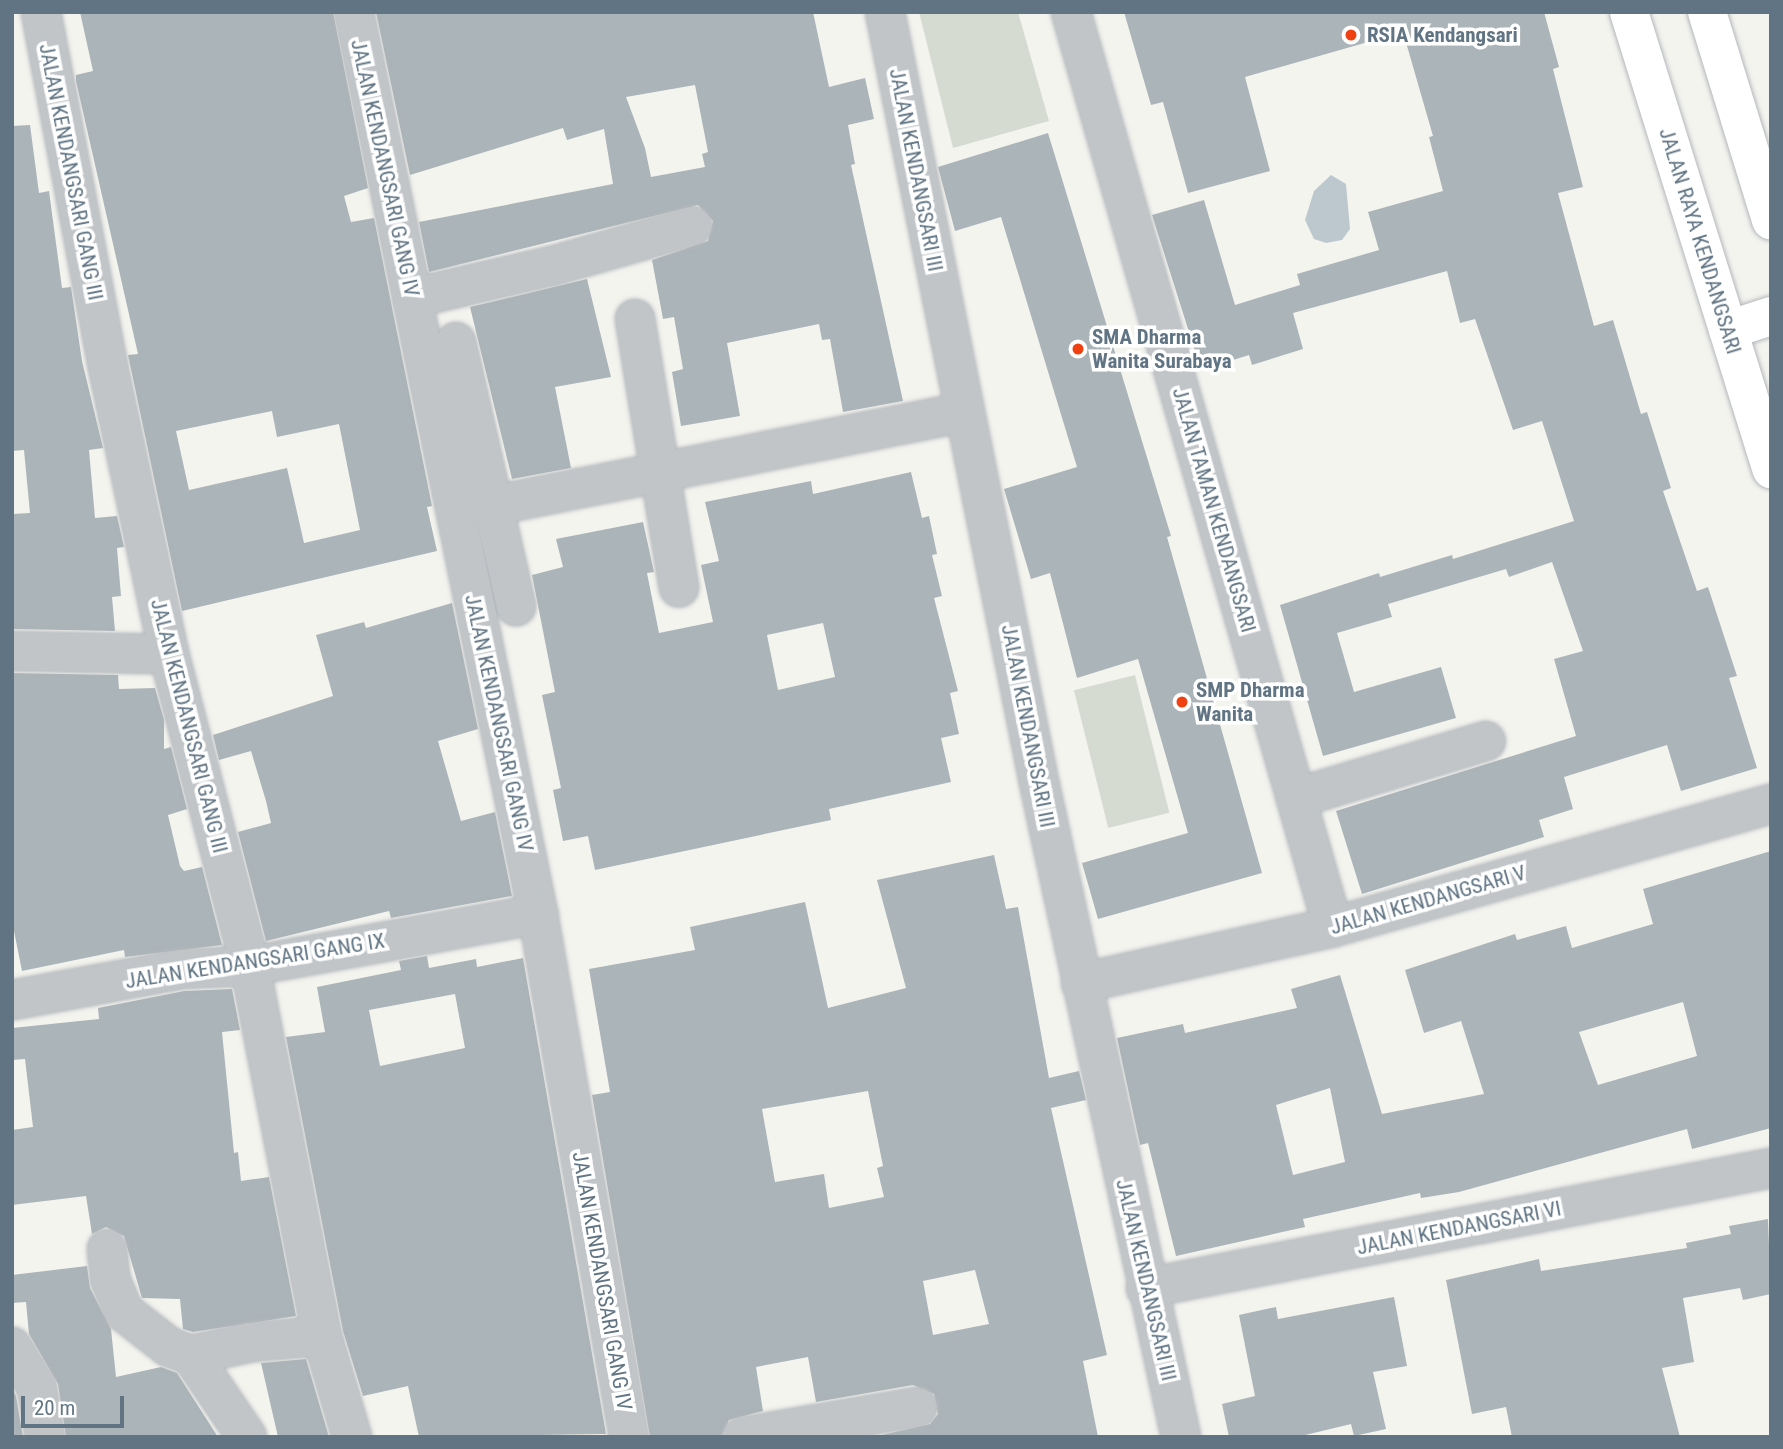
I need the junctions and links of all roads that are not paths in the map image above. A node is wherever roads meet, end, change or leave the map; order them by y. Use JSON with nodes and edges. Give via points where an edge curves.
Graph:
{"nodes":[{"id":1,"x":41,"y":12,"type":"edge"},
{"id":2,"x":354,"y":12,"type":"edge"},
{"id":3,"x":885,"y":12,"type":"edge"},
{"id":4,"x":1071,"y":12,"type":"edge"},
{"id":5,"x":1629,"y":12,"type":"edge"},
{"id":6,"x":1707,"y":12,"type":"edge"},
{"id":7,"x":1771,"y":220,"type":"edge"},
{"id":8,"x":692,"y":226,"type":"dead end"},
{"id":9,"x":412,"y":298,"type":"junction"},
{"id":10,"x":1771,"y":316,"type":"edge"},
{"id":11,"x":635,"y":319,"type":"dead end"},
{"id":12,"x":1728,"y":330,"type":"junction"},
{"id":13,"x":456,"y":342,"type":"dead end"},
{"id":14,"x":964,"y":412,"type":"junction"},
{"id":15,"x":1771,"y":469,"type":"edge"},
{"id":16,"x":658,"y":473,"type":"junction"},
{"id":17,"x":490,"y":506,"type":"junction"},
{"id":18,"x":679,"y":587,"type":"dead end"},
{"id":19,"x":516,"y":606,"type":"dead end"},
{"id":20,"x":12,"y":651,"type":"edge"},
{"id":21,"x":169,"y":654,"type":"junction"},
{"id":22,"x":1486,"y":741,"type":"dead end"},
{"id":23,"x":1296,"y":798,"type":"junction"},
{"id":24,"x":1771,"y":804,"type":"edge"},
{"id":25,"x":538,"y":914,"type":"junction"},
{"id":26,"x":1334,"y":927,"type":"junction"},
{"id":27,"x":250,"y":966,"type":"junction"},
{"id":28,"x":1081,"y":983,"type":"junction"},
{"id":29,"x":12,"y":1000,"type":"edge"},
{"id":30,"x":1771,"y":1168,"type":"edge"},
{"id":31,"x":107,"y":1249,"type":"dead end"},
{"id":32,"x":1146,"y":1288,"type":"junction"},
{"id":33,"x":322,"y":1336,"type":"junction"},
{"id":34,"x":12,"y":1347,"type":"edge"},
{"id":35,"x":191,"y":1355,"type":"junction"},
{"id":36,"x":917,"y":1407,"type":"dead end"},
{"id":37,"x":46,"y":1437,"type":"edge"},
{"id":38,"x":247,"y":1437,"type":"edge"},
{"id":39,"x":352,"y":1437,"type":"edge"},
{"id":40,"x":629,"y":1437,"type":"edge"},
{"id":41,"x":742,"y":1437,"type":"edge"},
{"id":42,"x":1181,"y":1437,"type":"edge"}],
"edges":[{"from":1,"to":21,"type":"street","name":"JALAN KENDANGSARI GANG III","via":[[108,367]]},
{"from":2,"to":9,"type":"street","name":"JALAN KENDANGSARI GANG IV"},
{"from":3,"to":14,"type":"street","name":"JALAN KENDANGSARI III"},
{"from":4,"to":23,"type":"street","name":"JALAN TAMAN KENDANGSARI"},
{"from":5,"to":12,"type":"main road","name":"JALAN RAYA KENDANGSARI"},
{"from":6,"to":7,"type":"main road"},
{"from":8,"to":9,"type":"street","via":[[552,266]]},
{"from":9,"to":25,"type":"street","name":"JALAN KENDANGSARI GANG IV"},
{"from":10,"to":12,"type":"main road"},
{"from":11,"to":16,"type":"street"},
{"from":12,"to":15,"type":"main road","name":"JALAN RAYA KENDANGSARI"},
{"from":13,"to":17,"type":"street"},
{"from":14,"to":16,"type":"street"},
{"from":14,"to":28,"type":"street","name":"JALAN KENDANGSARI III"},
{"from":16,"to":17,"type":"street"},
{"from":16,"to":18,"type":"street"},
{"from":17,"to":19,"type":"street"},
{"from":20,"to":21,"type":"street"},
{"from":21,"to":27,"type":"street","name":"JALAN KENDANGSARI GANG III"},
{"from":22,"to":23,"type":"street"},
{"from":23,"to":26,"type":"street","name":"JALAN TAMAN KENDANGSARI"},
{"from":24,"to":26,"type":"street","name":"JALAN KENDANGSARI V"},
{"from":25,"to":27,"type":"street","name":"JALAN KENDANGSARI GANG IX"},
{"from":25,"to":40,"type":"street","name":"JALAN KENDANGSARI GANG IV"},
{"from":26,"to":28,"type":"street","name":"JALAN KENDANGSARI V"},
{"from":27,"to":29,"type":"street","name":"JALAN KENDANGSARI GANG IX","via":[[182,969]]},
{"from":27,"to":33,"type":"street","name":"JALAN KENDANGSARI GANG III"},
{"from":28,"to":32,"type":"street","name":"JALAN KENDANGSARI III"},
{"from":30,"to":32,"type":"street","name":"JALAN KENDANGSARI VI"},
{"from":31,"to":35,"type":"street","via":[[110,1279],[124,1312],[169,1347]]},
{"from":32,"to":42,"type":"street","name":"JALAN KENDANGSARI III"},
{"from":33,"to":35,"type":"street","via":[[251,1342]]},
{"from":33,"to":39,"type":"street","name":"JALAN KENDANGSARI GANG III"},
{"from":34,"to":37,"type":"street","via":[[37,1388]]},
{"from":35,"to":38,"type":"street"},
{"from":36,"to":41,"type":"street"}]}
